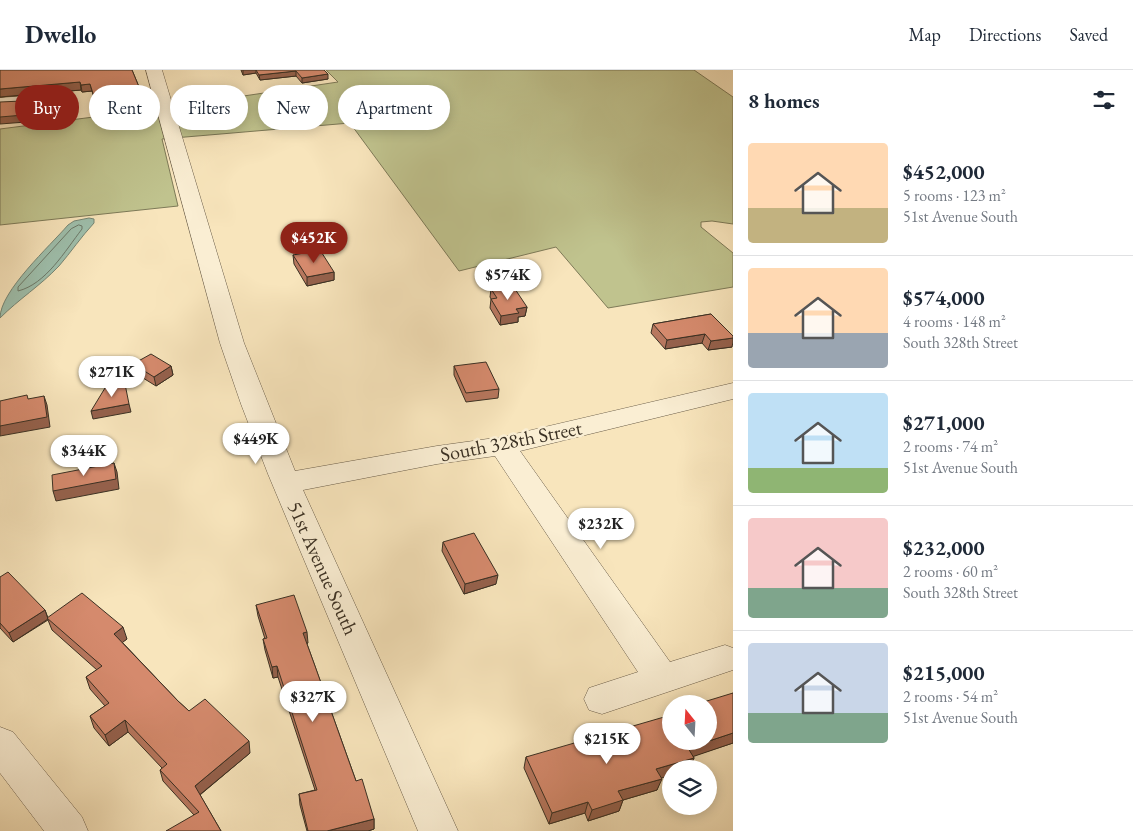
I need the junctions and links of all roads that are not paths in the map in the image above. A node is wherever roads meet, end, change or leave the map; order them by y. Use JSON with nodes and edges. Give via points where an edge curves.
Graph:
{"nodes":[{"id":1,"x":154,"y":70,"type":"edge"},
{"id":2,"x":15,"y":102,"type":"edge"},
{"id":3,"x":0,"y":103,"type":"edge"},
{"id":4,"x":733,"y":391,"type":"edge"},
{"id":5,"x":502,"y":446,"type":"junction"},
{"id":6,"x":286,"y":483,"type":"junction"},
{"id":7,"x":726,"y":659,"type":"dead end"},
{"id":8,"x":662,"y":679,"type":"junction"},
{"id":9,"x":602,"y":699,"type":"dead end"},
{"id":10,"x":0,"y":744,"type":"edge"},
{"id":11,"x":68,"y":831,"type":"edge"},
{"id":12,"x":438,"y":831,"type":"edge"}],
"edges":[{"from":1,"to":6,"type":"street","name":"51st Avenue South","via":[[232,342]]},
{"from":2,"to":3,"type":"street"},
{"from":4,"to":5,"type":"street","name":"South 328th Street"},
{"from":5,"to":6,"type":"street","name":"South 328th Street"},
{"from":5,"to":8,"type":"street"},
{"from":6,"to":12,"type":"street","name":"51st Avenue South"},
{"from":7,"to":8,"type":"street"},
{"from":8,"to":9,"type":"street"},
{"from":10,"to":11,"type":"street"}]}
